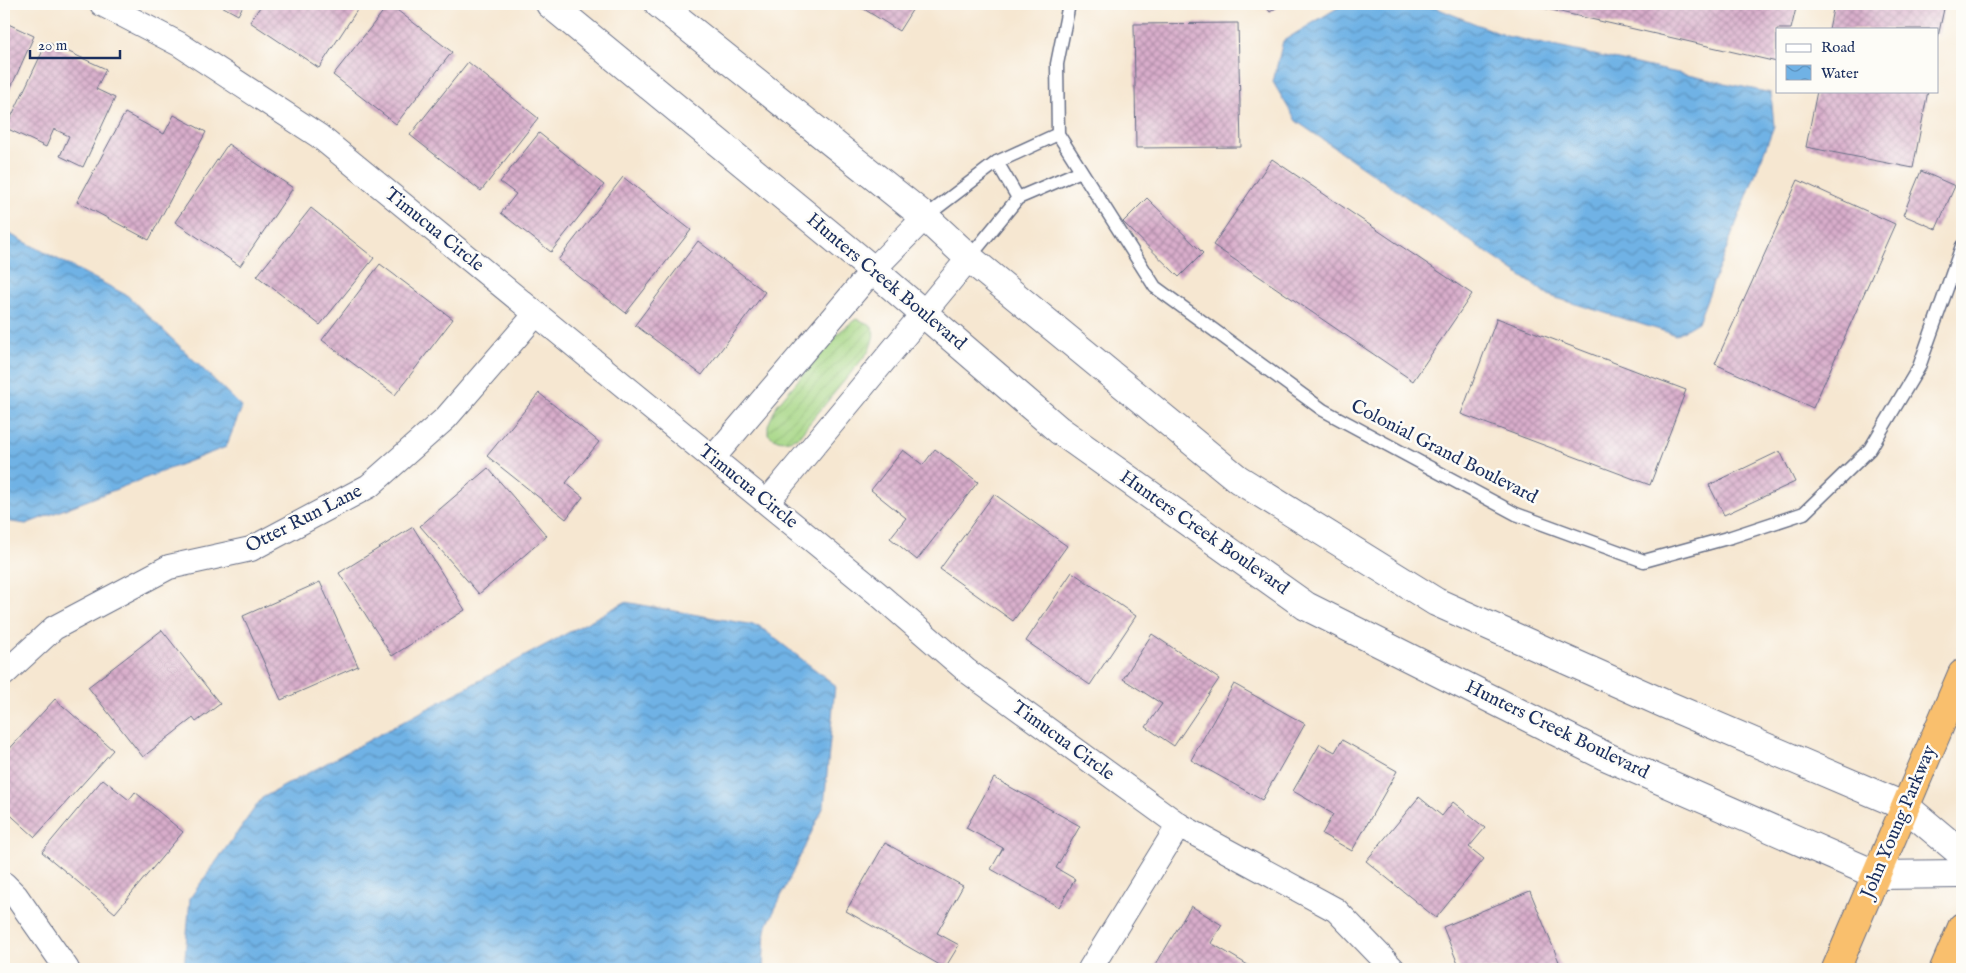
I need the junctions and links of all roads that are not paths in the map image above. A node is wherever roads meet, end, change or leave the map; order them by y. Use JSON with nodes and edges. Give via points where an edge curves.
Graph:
{"nodes":[{"id":1,"x":102,"y":4,"type":"edge"},
{"id":2,"x":550,"y":4,"type":"edge"},
{"id":3,"x":659,"y":4,"type":"edge"},
{"id":4,"x":1069,"y":4,"type":"edge"},
{"id":5,"x":1058,"y":134,"type":"junction"},
{"id":6,"x":997,"y":162,"type":"junction"},
{"id":7,"x":1081,"y":171,"type":"junction"},
{"id":8,"x":1018,"y":198,"type":"junction"},
{"id":9,"x":925,"y":217,"type":"junction"},
{"id":10,"x":1962,"y":246,"type":"edge"},
{"id":11,"x":969,"y":258,"type":"junction"},
{"id":12,"x":873,"y":270,"type":"junction"},
{"id":13,"x":923,"y":313,"type":"junction"},
{"id":14,"x":536,"y":314,"type":"junction"},
{"id":15,"x":713,"y":458,"type":"junction"},
{"id":16,"x":767,"y":502,"type":"junction"},
{"id":17,"x":4,"y":674,"type":"edge"},
{"id":18,"x":1962,"y":674,"type":"edge"},
{"id":19,"x":1906,"y":807,"type":"junction"},
{"id":20,"x":1179,"y":826,"type":"junction"},
{"id":21,"x":1962,"y":854,"type":"edge"},
{"id":22,"x":1962,"y":874,"type":"edge"},
{"id":23,"x":1877,"y":875,"type":"junction"},
{"id":24,"x":4,"y":884,"type":"edge"},
{"id":25,"x":1962,"y":927,"type":"edge"},
{"id":26,"x":67,"y":969,"type":"edge"},
{"id":27,"x":1090,"y":969,"type":"edge"},
{"id":28,"x":1392,"y":969,"type":"edge"},
{"id":29,"x":1836,"y":969,"type":"edge"},
{"id":30,"x":1944,"y":969,"type":"edge"}],
"edges":[{"from":1,"to":14,"type":"street","name":"Timucua Circle","via":[[179,44],[319,136]]},
{"from":2,"to":12,"type":"street","name":"Hunters Creek Boulevard"},
{"from":3,"to":9,"type":"street"},
{"from":4,"to":5,"type":"lane","via":[[1057,64]]},
{"from":5,"to":6,"type":"lane"},
{"from":5,"to":7,"type":"lane","name":"Colonial Grand Boulevard"},
{"from":6,"to":8,"type":"lane"},
{"from":6,"to":9,"type":"lane"},
{"from":7,"to":8,"type":"lane"},
{"from":7,"to":10,"type":"lane","name":"Colonial Grand Boulevard","via":[[1155,287],[1323,410],[1516,514],[1644,560],[1804,514],[1844,475],[1870,449],[1919,367]]},
{"from":8,"to":11,"type":"lane"},
{"from":9,"to":11,"type":"street"},
{"from":9,"to":12,"type":"street"},
{"from":11,"to":13,"type":"street"},
{"from":11,"to":19,"type":"street","via":[[1238,479],[1436,602]]},
{"from":12,"to":13,"type":"street","name":"Hunters Creek Boulevard"},
{"from":12,"to":15,"type":"street"},
{"from":13,"to":16,"type":"street"},
{"from":13,"to":23,"type":"street","name":"Hunters Creek Boulevard","via":[[1059,430],[1306,606],[1605,756]]},
{"from":14,"to":15,"type":"street","name":"Timucua Circle"},
{"from":14,"to":17,"type":"street","name":"Otter Run Lane","via":[[446,418],[368,486],[251,549],[161,571],[54,628]]},
{"from":15,"to":16,"type":"street","name":"Timucua Circle"},
{"from":16,"to":20,"type":"street","name":"Timucua Circle","via":[[967,672]]},
{"from":18,"to":19,"type":"highway","name":"John Young Parkway"},
{"from":19,"to":21,"type":"street"},
{"from":19,"to":23,"type":"highway","name":"John Young Parkway"},
{"from":20,"to":27,"type":"street"},
{"from":20,"to":28,"type":"street","name":"Timucua Circle","via":[[1336,910]]},
{"from":22,"to":23,"type":"street","name":"Hunters Creek Boulevard"},
{"from":23,"to":29,"type":"highway","name":"John Young Parkway"},
{"from":24,"to":26,"type":"street"},
{"from":25,"to":30,"type":"highway"}]}
